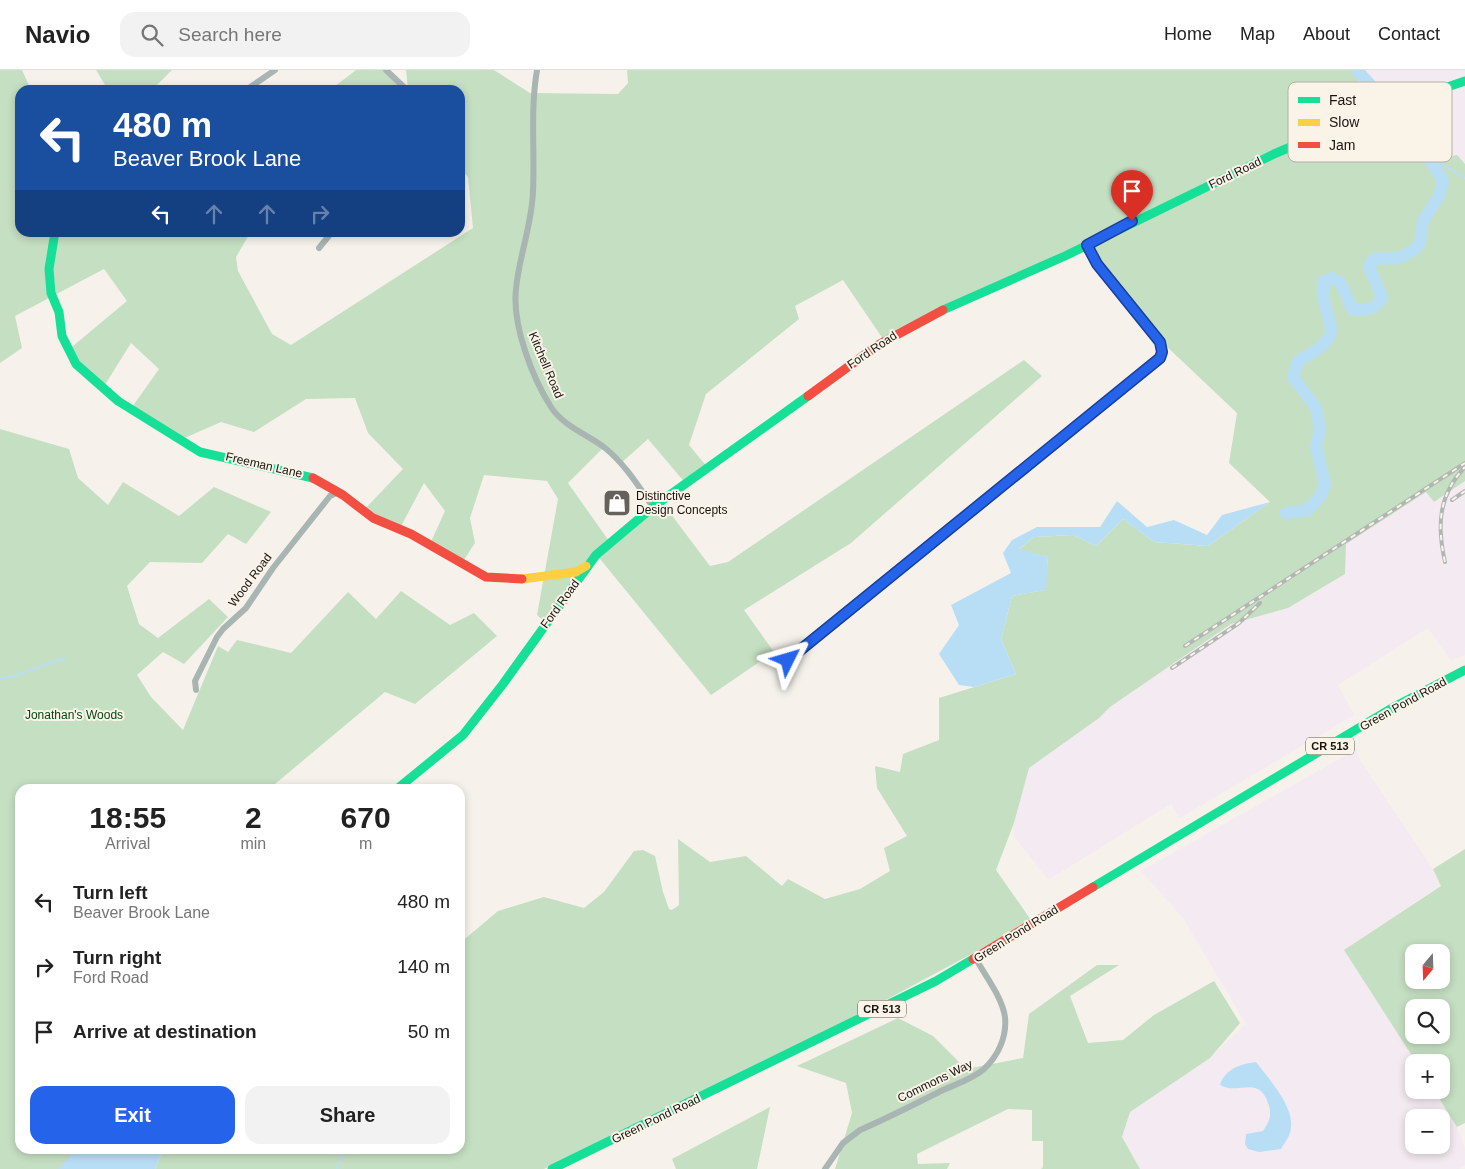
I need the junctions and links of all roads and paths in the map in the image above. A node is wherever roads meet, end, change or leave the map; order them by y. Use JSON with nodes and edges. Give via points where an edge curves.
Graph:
{"nodes":[{"id":1,"x":275,"y":70,"type":"edge"},
{"id":2,"x":386,"y":70,"type":"edge"},
{"id":3,"x":537,"y":70,"type":"edge"},
{"id":4,"x":1465,"y":81,"type":"edge"},
{"id":5,"x":253,"y":85,"type":"edge"},
{"id":6,"x":402,"y":85,"type":"edge"},
{"id":7,"x":1452,"y":85,"type":"edge"},
{"id":8,"x":1288,"y":147,"type":"edge"},
{"id":9,"x":54,"y":237,"type":"edge"},
{"id":10,"x":328,"y":237,"type":"edge"},
{"id":11,"x":1087,"y":245,"type":"junction"},
{"id":12,"x":320,"y":248,"type":"dead end"},
{"id":13,"x":338,"y":492,"type":"junction"},
{"id":14,"x":653,"y":507,"type":"junction"},
{"id":15,"x":588,"y":565,"type":"junction"},
{"id":16,"x":788,"y":660,"type":"dead end"},
{"id":17,"x":1465,"y":670,"type":"edge"},
{"id":18,"x":196,"y":690,"type":"dead end"},
{"id":19,"x":404,"y":784,"type":"edge"},
{"id":20,"x":976,"y":959,"type":"junction"},
{"id":21,"x":552,"y":1169,"type":"edge"},
{"id":22,"x":825,"y":1169,"type":"edge"}],
"edges":[{"from":1,"to":5,"type":"street"},
{"from":2,"to":6,"type":"street"},
{"from":3,"to":14,"type":"street","name":"Kitchell Road","via":[[532,116],[534,192],[515,293],[520,335],[546,398],[557,415],[613,455]]},
{"from":4,"to":7,"type":"street","name":"Ford Road"},
{"from":8,"to":11,"type":"street","name":"Ford Road"},
{"from":9,"to":13,"type":"street","name":"Freeman Lane","via":[[49,269],[51,293],[59,312],[65,345],[76,364],[118,401],[200,452],[309,476]]},
{"from":10,"to":12,"type":"street"},
{"from":11,"to":14,"type":"street","name":"Ford Road","via":[[925,318],[878,343]]},
{"from":11,"to":16,"type":"street","via":[[1097,264],[1160,342],[1160,358]]},
{"from":13,"to":15,"type":"street","name":"Freeman Lane","via":[[373,518],[411,534],[486,577],[518,579],[560,575],[576,572]]},
{"from":13,"to":18,"type":"street","name":"Wood Road","via":[[330,496],[296,538],[246,608],[217,637],[195,681]]},
{"from":14,"to":15,"type":"street","name":"Ford Road","via":[[613,539]]},
{"from":15,"to":19,"type":"street","name":"Ford Road","via":[[463,735]]},
{"from":17,"to":20,"type":"street","name":"Green Pond Road","number":"CR 513","via":[[1392,708]]},
{"from":20,"to":21,"type":"street","name":"Green Pond Road","number":"CR 513","via":[[895,1003]]},
{"from":20,"to":22,"type":"street","name":"Commons Way","via":[[1004,1011],[1004,1036],[1000,1050],[976,1075],[860,1130],[843,1143]]}]}
